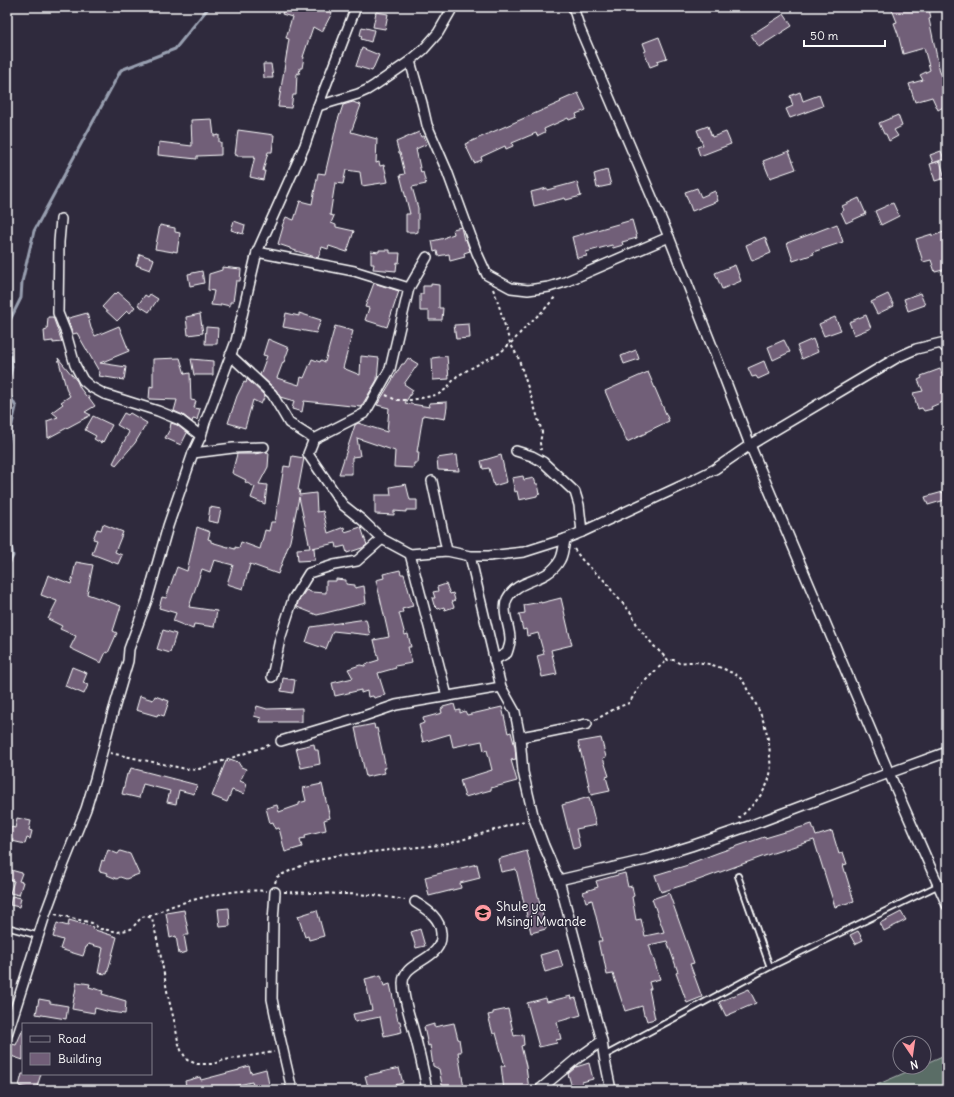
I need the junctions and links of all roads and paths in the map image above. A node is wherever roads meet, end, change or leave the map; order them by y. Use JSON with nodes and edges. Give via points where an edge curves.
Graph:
{"nodes":[{"id":1,"x":356,"y":7,"type":"edge"},
{"id":2,"x":453,"y":7,"type":"edge"},
{"id":3,"x":573,"y":7,"type":"edge"},
{"id":4,"x":410,"y":60,"type":"junction"},
{"id":5,"x":318,"y":106,"type":"junction"},
{"id":6,"x":61,"y":219,"type":"dead end"},
{"id":7,"x":669,"y":237,"type":"junction"},
{"id":8,"x":257,"y":252,"type":"junction"},
{"id":9,"x":427,"y":257,"type":"dead end"},
{"id":10,"x":487,"y":275,"type":"junction"},
{"id":11,"x":565,"y":282,"type":"junction"},
{"id":12,"x":409,"y":288,"type":"junction"},
{"id":13,"x":510,"y":343,"type":"junction"},
{"id":14,"x":947,"y":349,"type":"edge"},
{"id":15,"x":230,"y":355,"type":"junction"},
{"id":16,"x":378,"y":390,"type":"junction"},
{"id":17,"x":201,"y":436,"type":"junction"},
{"id":18,"x":314,"y":439,"type":"junction"},
{"id":19,"x":750,"y":445,"type":"junction"},
{"id":20,"x":264,"y":447,"type":"dead end"},
{"id":21,"x":516,"y":451,"type":"dead end"},
{"id":22,"x":194,"y":452,"type":"junction"},
{"id":23,"x":543,"y":462,"type":"junction"},
{"id":24,"x":432,"y":481,"type":"dead end"},
{"id":25,"x":582,"y":532,"type":"junction"},
{"id":26,"x":565,"y":539,"type":"junction"},
{"id":27,"x":382,"y":540,"type":"junction"},
{"id":28,"x":447,"y":551,"type":"junction"},
{"id":29,"x":410,"y":554,"type":"junction"},
{"id":30,"x":470,"y":556,"type":"junction"},
{"id":31,"x":494,"y":660,"type":"junction"},
{"id":32,"x":668,"y":660,"type":"junction"},
{"id":33,"x":272,"y":677,"type":"dead end"},
{"id":34,"x":501,"y":687,"type":"junction"},
{"id":35,"x":447,"y":696,"type":"junction"},
{"id":36,"x":587,"y":724,"type":"joint"},
{"id":37,"x":520,"y":737,"type":"junction"},
{"id":38,"x":281,"y":741,"type":"joint"},
{"id":39,"x":102,"y":751,"type":"junction"},
{"id":40,"x":947,"y":752,"type":"edge"},
{"id":41,"x":889,"y":773,"type":"junction"},
{"id":42,"x":534,"y":818,"type":"junction"},
{"id":43,"x":737,"y":820,"type":"dead end"},
{"id":44,"x":738,"y":876,"type":"dead end"},
{"id":45,"x":559,"y":880,"type":"junction"},
{"id":46,"x":939,"y":885,"type":"junction"},
{"id":47,"x":275,"y":892,"type":"junction"},
{"id":48,"x":415,"y":902,"type":"joint"},
{"id":49,"x":947,"y":905,"type":"edge"},
{"id":50,"x":46,"y":912,"type":"junction"},
{"id":51,"x":149,"y":916,"type":"junction"},
{"id":52,"x":7,"y":926,"type":"edge"},
{"id":53,"x":39,"y":936,"type":"junction"},
{"id":54,"x":770,"y":967,"type":"junction"},
{"id":55,"x":7,"y":1035,"type":"edge"},
{"id":56,"x":602,"y":1041,"type":"junction"},
{"id":57,"x":283,"y":1050,"type":"junction"},
{"id":58,"x":604,"y":1056,"type":"junction"},
{"id":59,"x":292,"y":1090,"type":"edge"},
{"id":60,"x":427,"y":1090,"type":"edge"},
{"id":61,"x":539,"y":1090,"type":"edge"},
{"id":62,"x":611,"y":1090,"type":"edge"}],
"edges":[{"from":1,"to":5,"type":"street"},
{"from":2,"to":4,"type":"street","via":[[438,33]]},
{"from":3,"to":7,"type":"street","via":[[583,37]]},
{"from":4,"to":5,"type":"street","via":[[367,90]]},
{"from":4,"to":10,"type":"street","via":[[427,125]]},
{"from":5,"to":8,"type":"street","via":[[305,145]]},
{"from":6,"to":17,"type":"street","via":[[58,313],[75,365],[83,380],[104,394],[180,420]]},
{"from":7,"to":11,"type":"street"},
{"from":7,"to":19,"type":"street"},
{"from":8,"to":12,"type":"street","via":[[354,271]]},
{"from":8,"to":15,"type":"street","via":[[236,341]]},
{"from":9,"to":12,"type":"street"},
{"from":10,"to":11,"type":"street","via":[[511,288],[528,290]]},
{"from":10,"to":13,"type":"path"},
{"from":11,"to":13,"type":"path","via":[[555,297]]},
{"from":12,"to":16,"type":"street","via":[[390,370]]},
{"from":13,"to":16,"type":"path","via":[[500,353],[457,376],[439,394],[411,400],[396,400]]},
{"from":13,"to":23,"type":"path","via":[[518,357],[542,432],[540,443]]},
{"from":14,"to":19,"type":"street","via":[[941,343],[927,345],[898,357]]},
{"from":15,"to":17,"type":"street"},
{"from":15,"to":18,"type":"street","via":[[272,394],[289,423]]},
{"from":16,"to":18,"type":"street","via":[[364,413]]},
{"from":17,"to":22,"type":"street"},
{"from":18,"to":27,"type":"street","via":[[308,454],[332,490],[343,505]]},
{"from":19,"to":25,"type":"street","via":[[681,486]]},
{"from":19,"to":41,"type":"street"},
{"from":20,"to":22,"type":"street"},
{"from":21,"to":23,"type":"street"},
{"from":22,"to":39,"type":"street","via":[[129,649],[128,661]]},
{"from":23,"to":25,"type":"street","via":[[575,492]]},
{"from":24,"to":28,"type":"street"},
{"from":25,"to":26,"type":"street"},
{"from":26,"to":30,"type":"street","via":[[524,552]]},
{"from":26,"to":31,"type":"street","via":[[560,560],[550,573],[514,589],[507,599],[505,610],[510,641],[507,653]]},
{"from":26,"to":32,"type":"path","via":[[583,561],[607,583],[632,614],[638,627]]},
{"from":27,"to":29,"type":"street"},
{"from":27,"to":33,"type":"street","via":[[357,561],[309,573],[293,599],[280,639]]},
{"from":28,"to":29,"type":"street"},
{"from":28,"to":30,"type":"street"},
{"from":29,"to":35,"type":"street"},
{"from":30,"to":31,"type":"street"},
{"from":31,"to":34,"type":"street"},
{"from":32,"to":36,"type":"path","via":[[640,686],[629,703]]},
{"from":32,"to":43,"type":"path","via":[[716,665],[736,675],[742,680],[760,712],[768,736],[771,771],[761,795]]},
{"from":34,"to":35,"type":"street"},
{"from":34,"to":37,"type":"street","via":[[515,712]]},
{"from":35,"to":38,"type":"street","via":[[396,705]]},
{"from":36,"to":37,"type":"street"},
{"from":37,"to":42,"type":"street","via":[[523,772]]},
{"from":38,"to":39,"type":"path","via":[[191,770]]},
{"from":39,"to":50,"type":"street","via":[[86,809]]},
{"from":40,"to":41,"type":"street"},
{"from":41,"to":45,"type":"street","via":[[749,826],[663,855]]},
{"from":41,"to":46,"type":"street"},
{"from":42,"to":45,"type":"street"},
{"from":42,"to":47,"type":"path","via":[[448,844],[322,859],[277,877]]},
{"from":44,"to":54,"type":"lane"},
{"from":45,"to":56,"type":"street"},
{"from":46,"to":49,"type":"street"},
{"from":46,"to":54,"type":"lane"},
{"from":47,"to":48,"type":"path","via":[[374,895]]},
{"from":47,"to":51,"type":"path","via":[[260,890],[225,893],[167,908]]},
{"from":47,"to":57,"type":"street","via":[[272,999]]},
{"from":48,"to":60,"type":"street","via":[[436,918],[441,928],[442,940],[435,952],[406,973],[403,983]]},
{"from":50,"to":51,"type":"path","via":[[118,932],[131,929],[142,917]]},
{"from":50,"to":53,"type":"street"},
{"from":51,"to":57,"type":"path","via":[[152,918],[156,934],[178,1040],[187,1060],[197,1064],[213,1064]]},
{"from":52,"to":53,"type":"lane"},
{"from":53,"to":55,"type":"street"},
{"from":54,"to":58,"type":"lane"},
{"from":56,"to":58,"type":"street"},
{"from":56,"to":61,"type":"street"},
{"from":57,"to":59,"type":"street"},
{"from":58,"to":62,"type":"street"}]}
